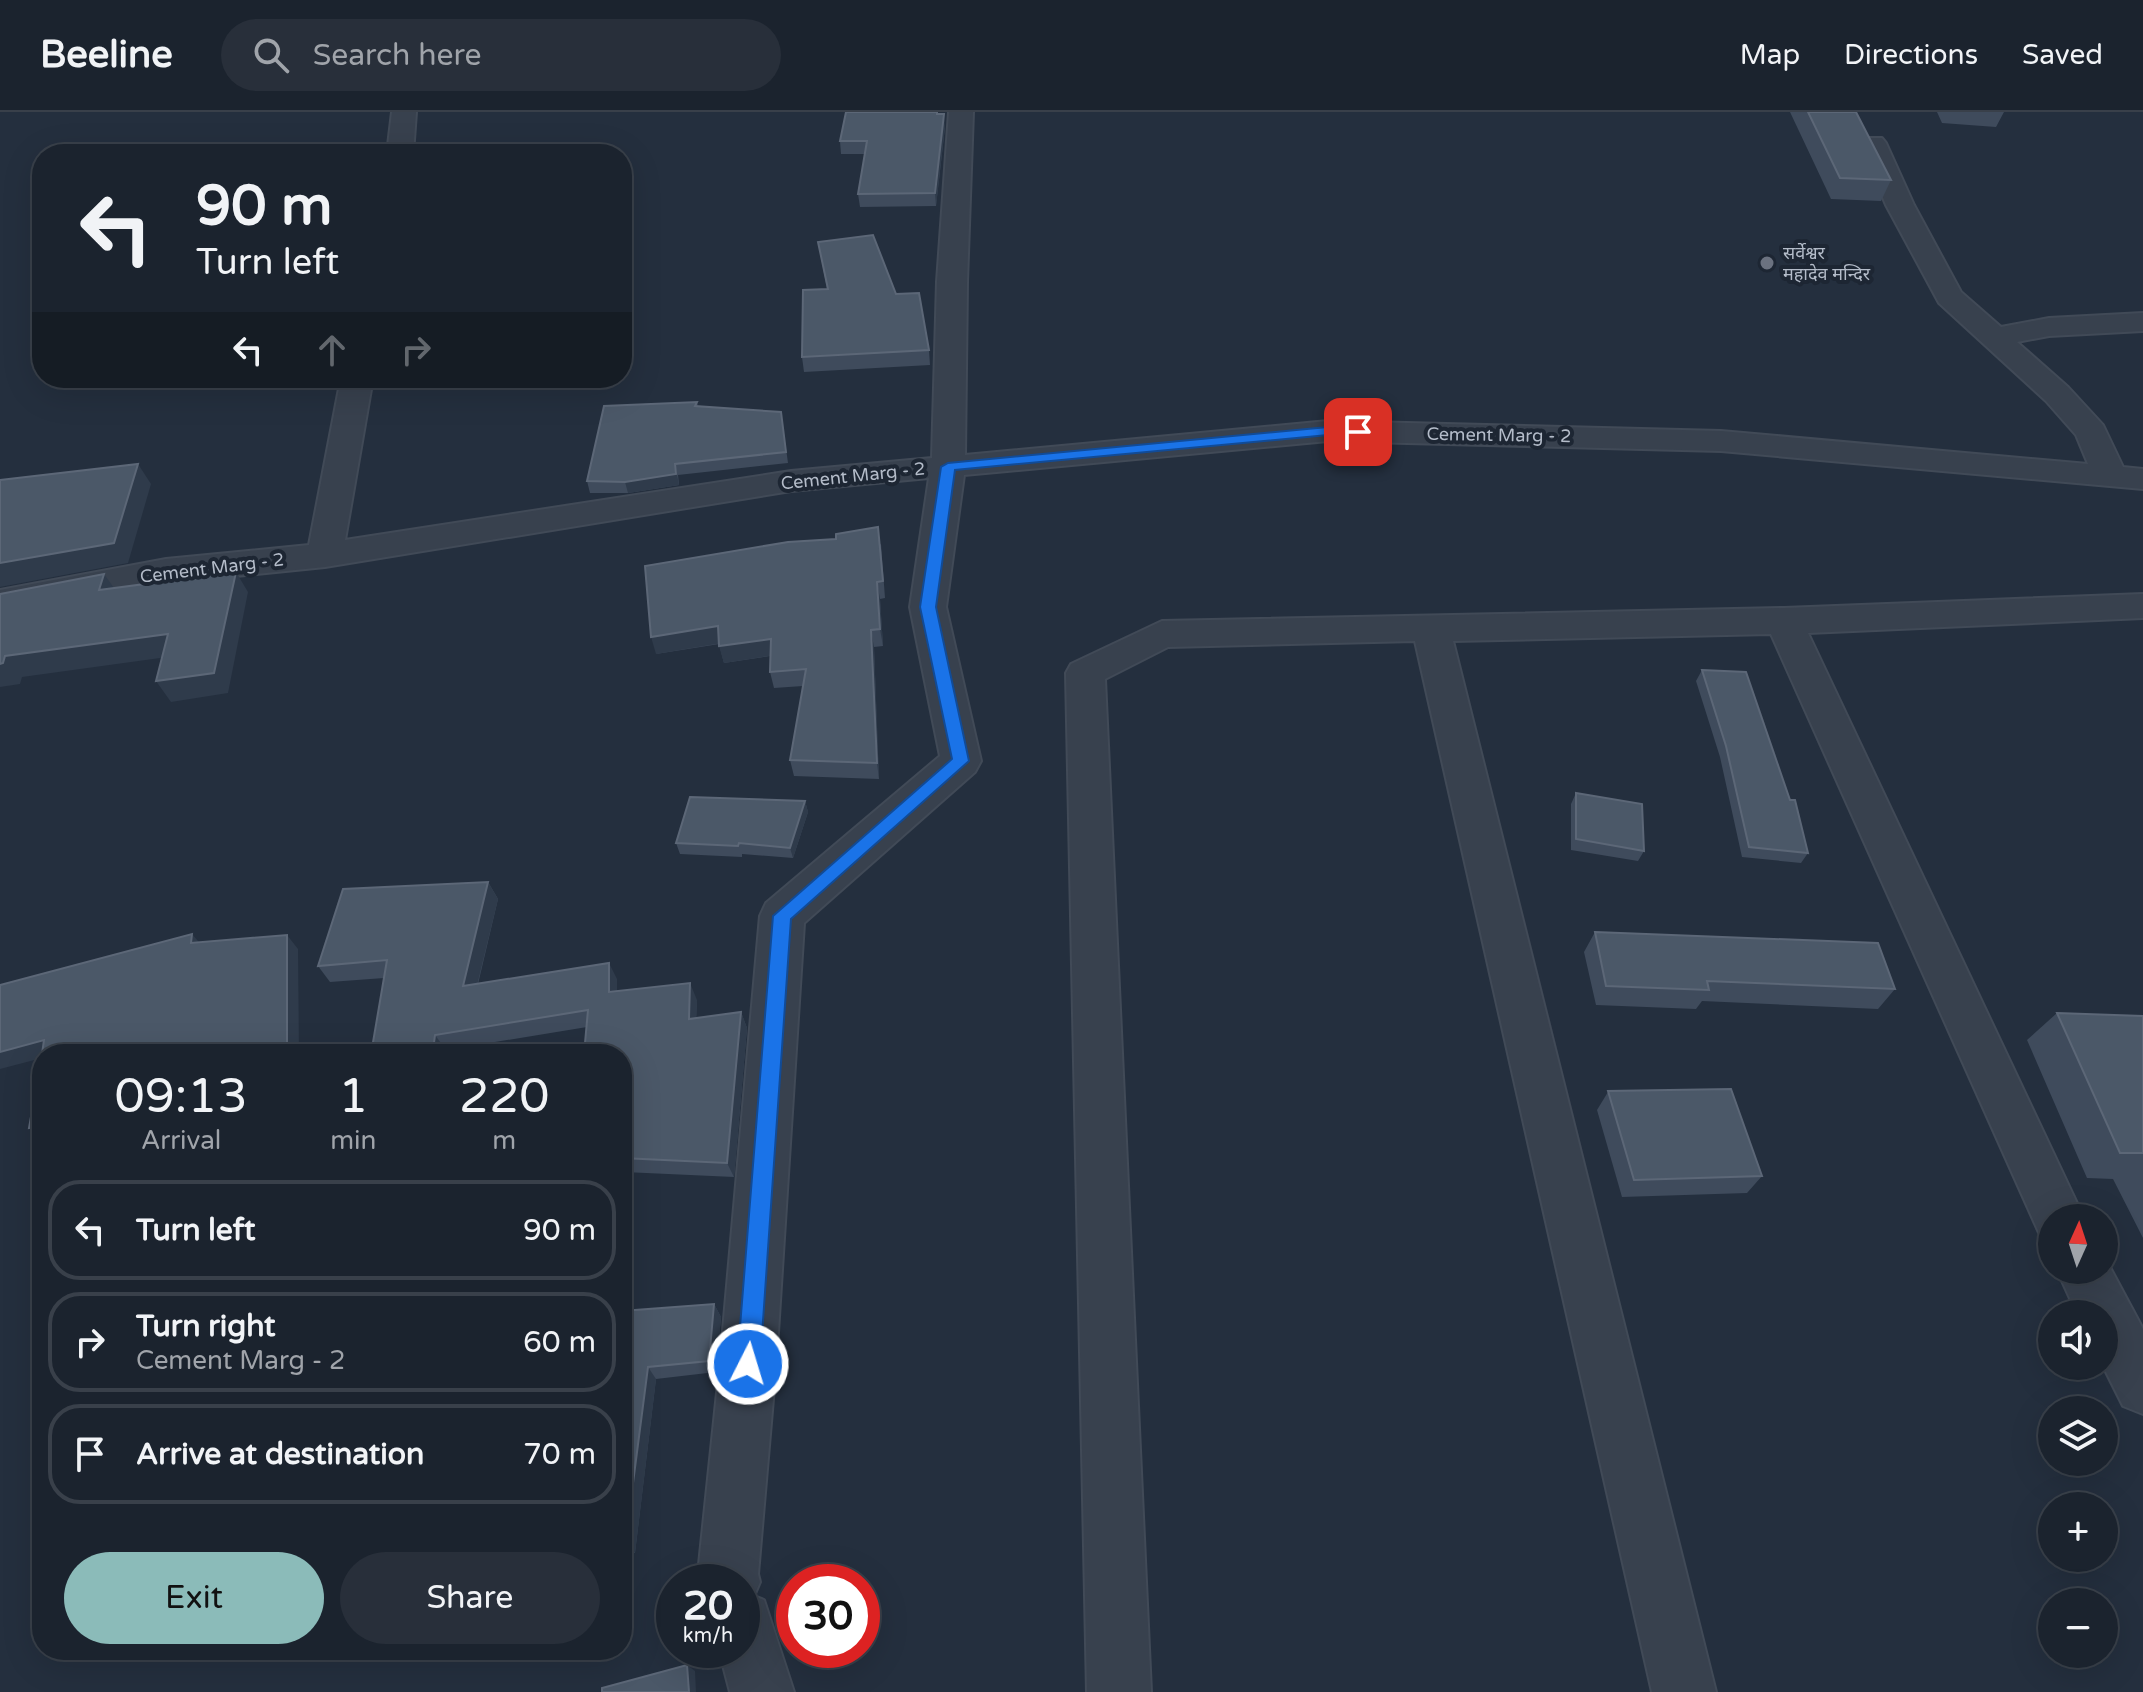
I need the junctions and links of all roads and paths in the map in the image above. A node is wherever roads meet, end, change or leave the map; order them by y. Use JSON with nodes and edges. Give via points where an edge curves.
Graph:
{"nodes":[{"id":1,"x":404,"y":112,"type":"edge"},
{"id":2,"x":961,"y":112,"type":"edge"},
{"id":3,"x":1873,"y":143,"type":"edge"},
{"id":4,"x":401,"y":144,"type":"edge"},
{"id":5,"x":2143,"y":322,"type":"edge"},
{"id":6,"x":1992,"y":338,"type":"junction"},
{"id":7,"x":355,"y":388,"type":"edge"},
{"id":8,"x":948,"y":467,"type":"junction"},
{"id":9,"x":2130,"y":484,"type":"edge"},
{"id":10,"x":325,"y":555,"type":"junction"},
{"id":11,"x":0,"y":602,"type":"edge"},
{"id":12,"x":2143,"y":606,"type":"edge"},
{"id":13,"x":1784,"y":621,"type":"junction"},
{"id":14,"x":1431,"y":629,"type":"junction"},
{"id":15,"x":2052,"y":1204,"type":"edge"},
{"id":16,"x":2090,"y":1284,"type":"edge"},
{"id":17,"x":2143,"y":1386,"type":"edge"},
{"id":18,"x":729,"y":1564,"type":"edge"},
{"id":19,"x":755,"y":1668,"type":"edge"},
{"id":20,"x":762,"y":1692,"type":"edge"},
{"id":21,"x":1119,"y":1692,"type":"edge"},
{"id":22,"x":1684,"y":1692,"type":"edge"}],
"edges":[{"from":1,"to":4,"type":"street"},
{"from":2,"to":8,"type":"street"},
{"from":3,"to":6,"type":"street","via":[[1949,297]]},
{"from":5,"to":6,"type":"street","via":[[2049,327]]},
{"from":6,"to":9,"type":"street","via":[[2057,394]]},
{"from":7,"to":10,"type":"street"},
{"from":8,"to":9,"type":"street","name":"Cement Marg - 2","via":[[1328,431],[1721,441]]},
{"from":8,"to":10,"type":"street","name":"Cement Marg - 2","via":[[791,481]]},
{"from":8,"to":18,"type":"street","via":[[928,607],[961,761],[782,916]]},
{"from":10,"to":11,"type":"street","name":"Cement Marg - 2","via":[[166,571]]},
{"from":12,"to":13,"type":"street"},
{"from":13,"to":14,"type":"street"},
{"from":13,"to":15,"type":"street"},
{"from":14,"to":21,"type":"street","via":[[1162,634],[1085,673]]},
{"from":14,"to":22,"type":"street"},
{"from":16,"to":17,"type":"street"},
{"from":19,"to":20,"type":"street"}]}
